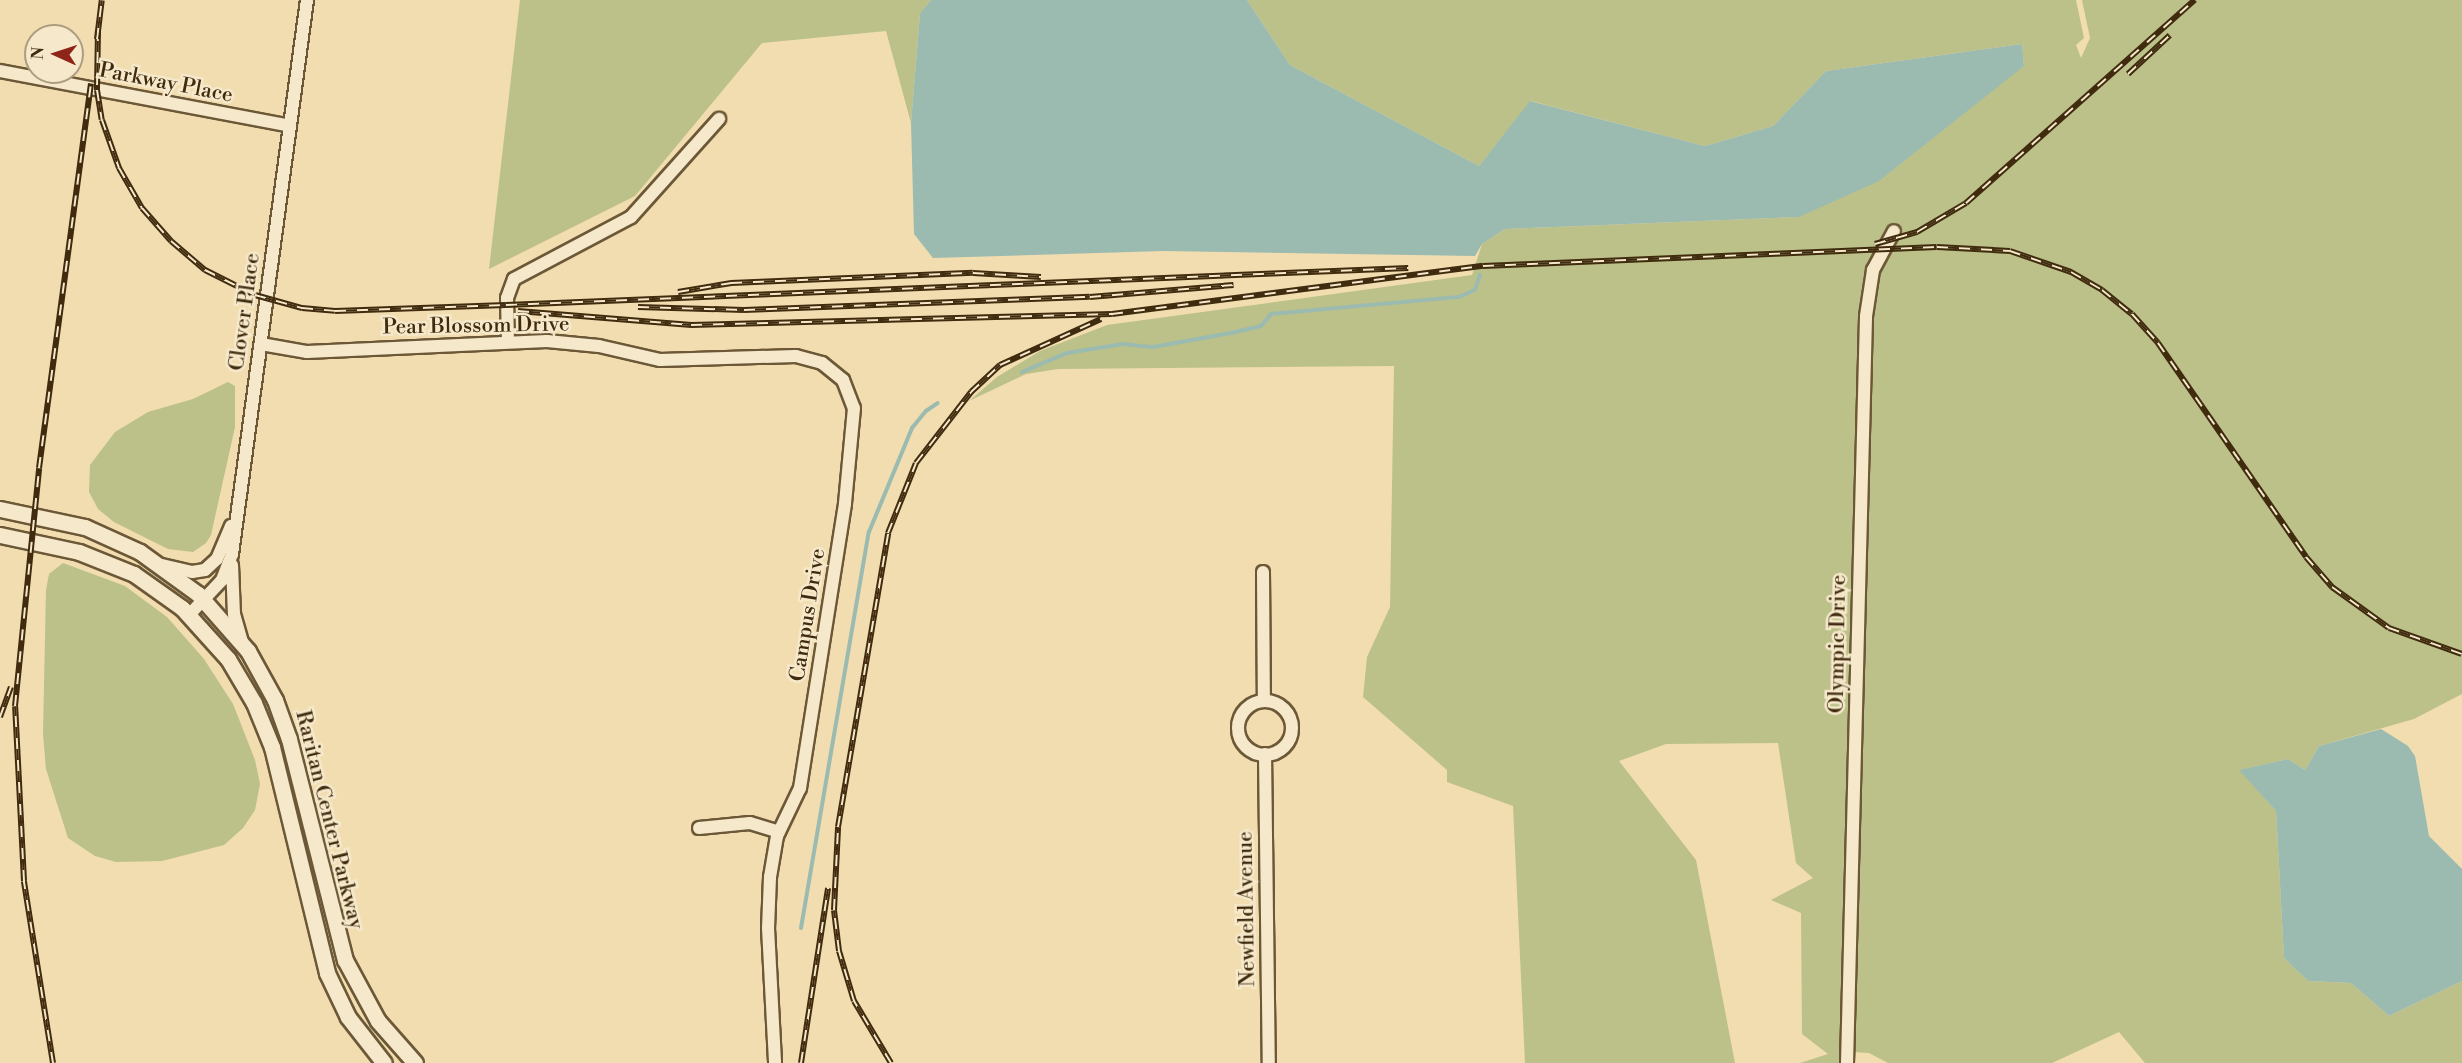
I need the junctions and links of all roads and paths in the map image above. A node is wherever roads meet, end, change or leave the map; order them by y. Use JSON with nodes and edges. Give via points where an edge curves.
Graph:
{"nodes":[{"id":1,"x":308,"y":0,"type":"edge"},
{"id":2,"x":0,"y":71,"type":"edge"},
{"id":3,"x":719,"y":119,"type":"dead end"},
{"id":4,"x":290,"y":126,"type":"junction"},
{"id":5,"x":1894,"y":231,"type":"dead end"},
{"id":6,"x":508,"y":342,"type":"junction"},
{"id":7,"x":261,"y":344,"type":"junction"},
{"id":8,"x":852,"y":398,"type":"joint"},
{"id":9,"x":241,"y":487,"type":"junction"},
{"id":10,"x":0,"y":508,"type":"edge"},
{"id":11,"x":0,"y":535,"type":"edge"},
{"id":12,"x":233,"y":547,"type":"junction"},
{"id":13,"x":158,"y":563,"type":"junction"},
{"id":14,"x":1263,"y":572,"type":"dead end"},
{"id":15,"x":204,"y":600,"type":"junction"},
{"id":16,"x":189,"y":615,"type":"junction"},
{"id":17,"x":248,"y":651,"type":"junction"},
{"id":18,"x":1264,"y":701,"type":"junction"},
{"id":19,"x":1265,"y":754,"type":"junction"},
{"id":20,"x":699,"y":828,"type":"dead end"},
{"id":21,"x":778,"y":832,"type":"junction"},
{"id":22,"x":384,"y":1063,"type":"edge"},
{"id":23,"x":415,"y":1063,"type":"edge"},
{"id":24,"x":775,"y":1063,"type":"edge"},
{"id":25,"x":1269,"y":1063,"type":"edge"},
{"id":26,"x":1847,"y":1063,"type":"edge"}],
"edges":[{"from":1,"to":4,"type":"street","name":"Clover Place"},
{"from":2,"to":4,"type":"street","name":"Parkway Place"},
{"from":3,"to":6,"type":"street","via":[[632,217],[514,279],[506,302]]},
{"from":4,"to":7,"type":"street","name":"Clover Place"},
{"from":5,"to":26,"type":"street","name":"Olympic Drive","via":[[1873,270],[1866,316]]},
{"from":6,"to":7,"type":"street","name":"Pear Blossom Drive","via":[[307,352]]},
{"from":6,"to":8,"type":"street","name":"Pear Blossom Drive","via":[[599,346],[660,360],[802,357],[834,370]]},
{"from":7,"to":9,"type":"street","name":"Clover Place"},
{"from":8,"to":21,"type":"street","name":"Campus Drive","via":[[845,504],[800,788]]},
{"from":9,"to":12,"type":"street","name":"Clover Place"},
{"from":9,"to":13,"type":"street","via":[[225,542],[213,564],[192,572]]},
{"from":10,"to":13,"type":"street","name":"Raritan Center Parkway","via":[[85,527]]},
{"from":11,"to":16,"type":"street","name":"Raritan Center Parkway","via":[[60,547],[116,565],[158,589]]},
{"from":12,"to":15,"type":"street","name":"Clover Place","via":[[226,574]]},
{"from":12,"to":17,"type":"street","via":[[234,614]]},
{"from":13,"to":15,"type":"street","name":"Raritan Center Parkway"},
{"from":14,"to":18,"type":"street"},
{"from":15,"to":16,"type":"street","name":"Clover Place"},
{"from":15,"to":17,"type":"street","name":"Raritan Center Parkway"},
{"from":16,"to":22,"type":"street","name":"Raritan Center Parkway","via":[[228,659],[259,712],[277,767],[323,963],[348,1017]]},
{"from":17,"to":23,"type":"street","name":"Raritan Center Parkway","via":[[275,700],[289,739],[345,960],[378,1021]]},
{"from":18,"to":19,"type":"street","via":[[1246,709],[1239,728],[1247,747]]},
{"from":18,"to":19,"type":"street","via":[[1286,711],[1292,729],[1284,746]]},
{"from":19,"to":25,"type":"street","name":"Newfield Avenue"},
{"from":20,"to":21,"type":"street","via":[[744,823]]},
{"from":21,"to":24,"type":"street","name":"Campus Drive","via":[[768,900]]}]}
